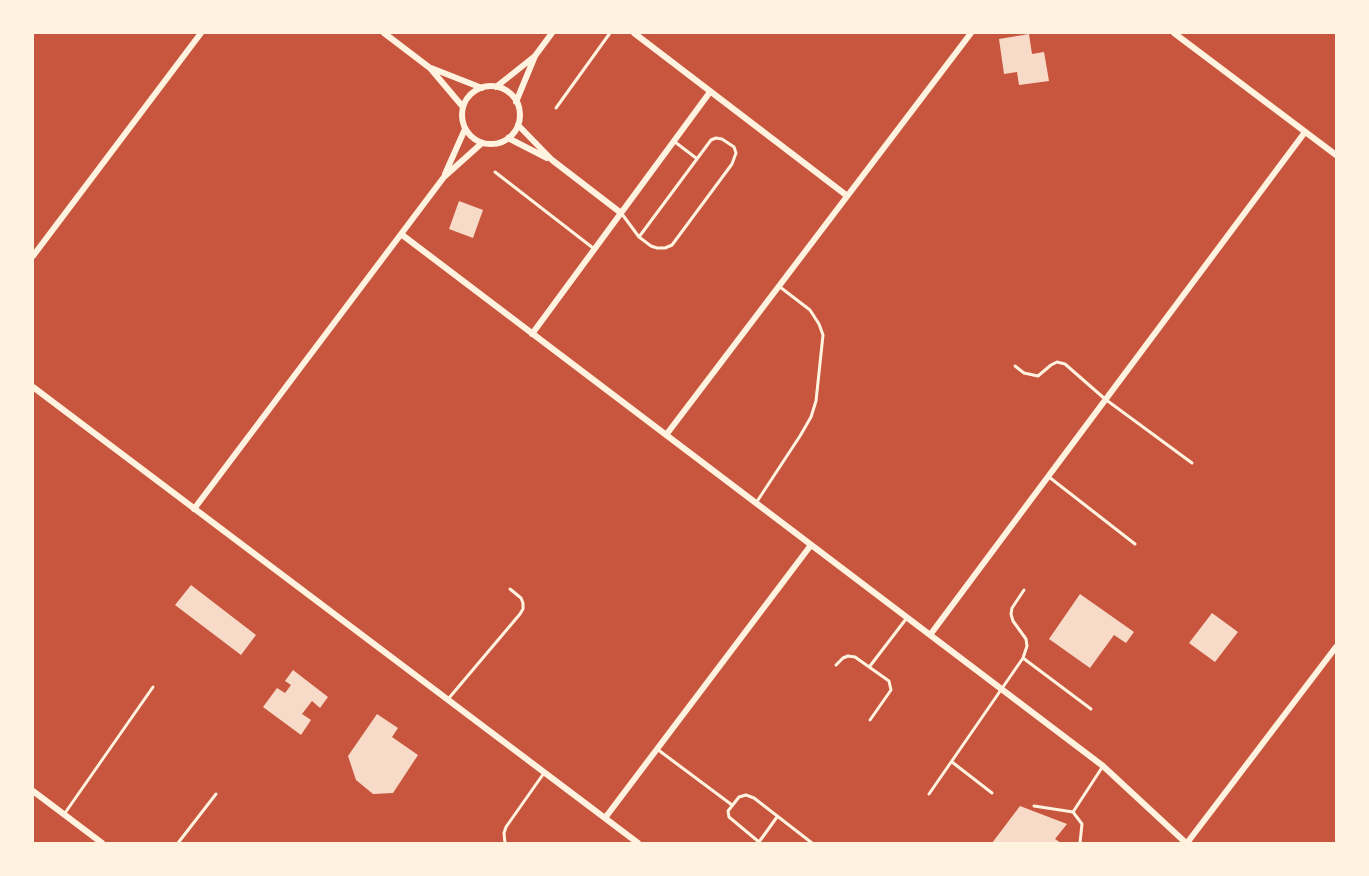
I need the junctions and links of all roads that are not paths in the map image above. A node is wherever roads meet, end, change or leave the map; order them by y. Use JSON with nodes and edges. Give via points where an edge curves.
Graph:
{"nodes":[{"id":1,"x":201,"y":33,"type":"edge"},
{"id":2,"x":384,"y":33,"type":"edge"},
{"id":3,"x":552,"y":33,"type":"edge"},
{"id":4,"x":610,"y":33,"type":"edge"},
{"id":5,"x":634,"y":33,"type":"edge"},
{"id":6,"x":971,"y":33,"type":"edge"},
{"id":7,"x":1174,"y":33,"type":"edge"},
{"id":8,"x":535,"y":56,"type":"junction"},
{"id":9,"x":430,"y":68,"type":"junction"},
{"id":10,"x":496,"y":87,"type":"junction"},
{"id":11,"x":482,"y":88,"type":"junction"},
{"id":12,"x":710,"y":92,"type":"junction"},
{"id":13,"x":516,"y":102,"type":"junction"},
{"id":14,"x":463,"y":107,"type":"junction"},
{"id":15,"x":556,"y":108,"type":"dead end"},
{"id":16,"x":518,"y":125,"type":"junction"},
{"id":17,"x":465,"y":129,"type":"junction"},
{"id":18,"x":1305,"y":132,"type":"junction"},
{"id":19,"x":508,"y":138,"type":"junction"},
{"id":20,"x":674,"y":141,"type":"junction"},
{"id":21,"x":482,"y":143,"type":"junction"},
{"id":22,"x":1336,"y":155,"type":"edge"},
{"id":23,"x":696,"y":158,"type":"junction"},
{"id":24,"x":552,"y":160,"type":"junction"},
{"id":25,"x":495,"y":172,"type":"dead end"},
{"id":26,"x":444,"y":177,"type":"junction"},
{"id":27,"x":846,"y":195,"type":"junction"},
{"id":28,"x":621,"y":213,"type":"junction"},
{"id":29,"x":401,"y":234,"type":"junction"},
{"id":30,"x":639,"y":237,"type":"junction"},
{"id":31,"x":594,"y":249,"type":"junction"},
{"id":32,"x":33,"y":256,"type":"edge"},
{"id":33,"x":778,"y":286,"type":"junction"},
{"id":34,"x":532,"y":334,"type":"junction"},
{"id":35,"x":1015,"y":366,"type":"dead end"},
{"id":36,"x":33,"y":387,"type":"edge"},
{"id":37,"x":1105,"y":399,"type":"junction"},
{"id":38,"x":666,"y":435,"type":"junction"},
{"id":39,"x":1192,"y":464,"type":"dead end"},
{"id":40,"x":1047,"y":476,"type":"junction"},
{"id":41,"x":756,"y":503,"type":"junction"},
{"id":42,"x":194,"y":508,"type":"junction"},
{"id":43,"x":1134,"y":544,"type":"dead end"},
{"id":44,"x":811,"y":545,"type":"junction"},
{"id":45,"x":510,"y":589,"type":"dead end"},
{"id":46,"x":1024,"y":590,"type":"dead end"},
{"id":47,"x":907,"y":618,"type":"junction"},
{"id":48,"x":930,"y":635,"type":"junction"},
{"id":49,"x":1336,"y":648,"type":"edge"},
{"id":50,"x":1023,"y":658,"type":"junction"},
{"id":51,"x":836,"y":665,"type":"dead end"},
{"id":52,"x":869,"y":666,"type":"junction"},
{"id":53,"x":153,"y":687,"type":"dead end"},
{"id":54,"x":1002,"y":689,"type":"junction"},
{"id":55,"x":447,"y":700,"type":"junction"},
{"id":56,"x":1091,"y":709,"type":"dead end"},
{"id":57,"x":870,"y":720,"type":"dead end"},
{"id":58,"x":657,"y":749,"type":"junction"},
{"id":59,"x":951,"y":762,"type":"junction"},
{"id":60,"x":1103,"y":766,"type":"junction"},
{"id":61,"x":544,"y":773,"type":"junction"},
{"id":62,"x":33,"y":791,"type":"edge"},
{"id":63,"x":992,"y":793,"type":"dead end"},
{"id":64,"x":216,"y":794,"type":"dead end"},
{"id":65,"x":929,"y":794,"type":"dead end"},
{"id":66,"x":732,"y":805,"type":"junction"},
{"id":67,"x":1034,"y":806,"type":"dead end"},
{"id":68,"x":1073,"y":812,"type":"junction"},
{"id":69,"x":64,"y":814,"type":"junction"},
{"id":70,"x":777,"y":817,"type":"junction"},
{"id":71,"x":605,"y":818,"type":"junction"},
{"id":72,"x":102,"y":843,"type":"edge"},
{"id":73,"x":178,"y":843,"type":"edge"},
{"id":74,"x":505,"y":843,"type":"edge"},
{"id":75,"x":638,"y":843,"type":"edge"},
{"id":76,"x":758,"y":843,"type":"edge"},
{"id":77,"x":812,"y":843,"type":"edge"},
{"id":78,"x":1080,"y":843,"type":"edge"},
{"id":79,"x":1187,"y":843,"type":"edge"}],
"edges":[{"from":1,"to":32,"type":"street"},
{"from":2,"to":9,"type":"street"},
{"from":3,"to":8,"type":"street"},
{"from":4,"to":15,"type":"lane"},
{"from":5,"to":12,"type":"street"},
{"from":6,"to":27,"type":"street"},
{"from":7,"to":18,"type":"street"},
{"from":8,"to":10,"type":"street"},
{"from":8,"to":13,"type":"street"},
{"from":9,"to":11,"type":"street"},
{"from":9,"to":14,"type":"street"},
{"from":10,"to":11,"type":"street"},
{"from":10,"to":13,"type":"street"},
{"from":11,"to":14,"type":"street","via":[[473,92]]},
{"from":12,"to":20,"type":"street"},
{"from":12,"to":27,"type":"street"},
{"from":13,"to":16,"type":"street"},
{"from":14,"to":17,"type":"street"},
{"from":16,"to":19,"type":"street"},
{"from":16,"to":24,"type":"street"},
{"from":17,"to":21,"type":"street"},
{"from":17,"to":26,"type":"street"},
{"from":18,"to":22,"type":"street"},
{"from":18,"to":37,"type":"street"},
{"from":19,"to":21,"type":"street","via":[[495,144]]},
{"from":19,"to":24,"type":"street"},
{"from":20,"to":23,"type":"lane"},
{"from":20,"to":28,"type":"street"},
{"from":21,"to":26,"type":"street"},
{"from":23,"to":30,"type":"lane"},
{"from":23,"to":30,"type":"lane","via":[[716,138],[734,147],[736,153],[672,245],[657,248]]},
{"from":24,"to":28,"type":"street"},
{"from":25,"to":31,"type":"lane"},
{"from":26,"to":29,"type":"street"},
{"from":27,"to":33,"type":"street"},
{"from":28,"to":30,"type":"lane"},
{"from":28,"to":31,"type":"street"},
{"from":29,"to":34,"type":"street"},
{"from":29,"to":42,"type":"street"},
{"from":31,"to":34,"type":"street"},
{"from":33,"to":38,"type":"street"},
{"from":33,"to":41,"type":"lane","via":[[810,310],[823,334],[811,417]]},
{"from":34,"to":38,"type":"street"},
{"from":35,"to":37,"type":"lane","via":[[1038,376],[1057,362],[1065,364]]},
{"from":36,"to":42,"type":"street"},
{"from":37,"to":39,"type":"lane"},
{"from":37,"to":40,"type":"street"},
{"from":38,"to":41,"type":"street"},
{"from":40,"to":43,"type":"lane"},
{"from":40,"to":48,"type":"street"},
{"from":41,"to":44,"type":"street"},
{"from":42,"to":55,"type":"street"},
{"from":44,"to":47,"type":"street"},
{"from":44,"to":58,"type":"street"},
{"from":45,"to":55,"type":"lane","via":[[523,603],[520,615]]},
{"from":46,"to":50,"type":"lane","via":[[1011,614],[1026,639]]},
{"from":47,"to":48,"type":"street"},
{"from":47,"to":52,"type":"lane"},
{"from":48,"to":54,"type":"street"},
{"from":49,"to":79,"type":"street"},
{"from":50,"to":54,"type":"lane"},
{"from":50,"to":56,"type":"lane"},
{"from":51,"to":52,"type":"lane","via":[[848,656]]},
{"from":52,"to":57,"type":"lane","via":[[891,685]]},
{"from":53,"to":69,"type":"lane"},
{"from":54,"to":59,"type":"lane"},
{"from":54,"to":60,"type":"street"},
{"from":55,"to":61,"type":"street"},
{"from":58,"to":66,"type":"lane"},
{"from":58,"to":71,"type":"street"},
{"from":59,"to":63,"type":"lane"},
{"from":59,"to":65,"type":"lane"},
{"from":60,"to":68,"type":"lane"},
{"from":60,"to":79,"type":"street"},
{"from":61,"to":71,"type":"street"},
{"from":61,"to":74,"type":"lane","via":[[506,827]]},
{"from":62,"to":69,"type":"street"},
{"from":64,"to":73,"type":"lane"},
{"from":66,"to":70,"type":"lane","via":[[746,795]]},
{"from":66,"to":76,"type":"lane","via":[[729,817]]},
{"from":67,"to":68,"type":"lane"},
{"from":68,"to":78,"type":"lane","via":[[1082,824]]},
{"from":69,"to":72,"type":"street"},
{"from":70,"to":76,"type":"lane"},
{"from":70,"to":77,"type":"lane"},
{"from":71,"to":75,"type":"street"}]}
